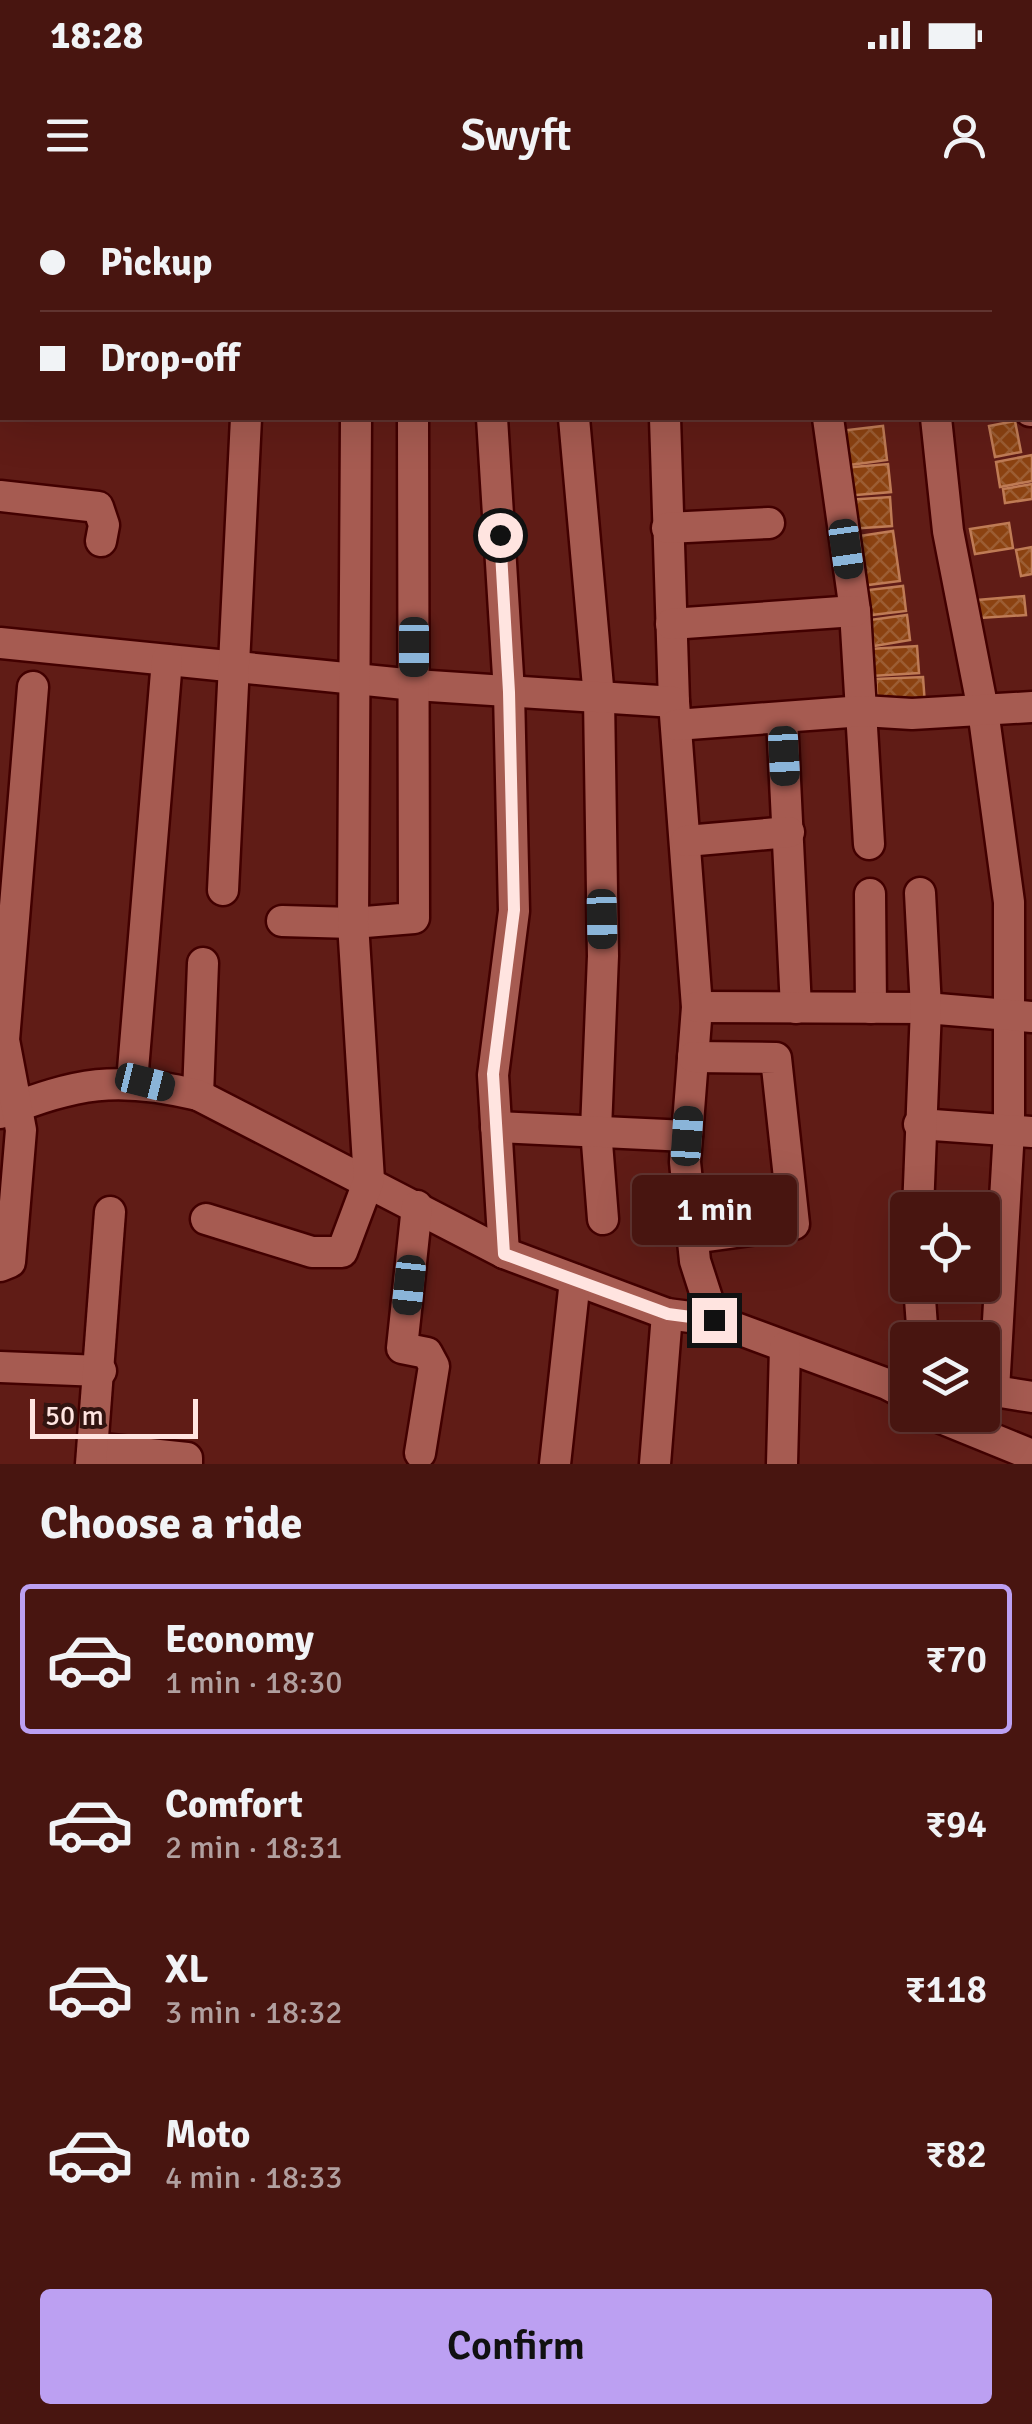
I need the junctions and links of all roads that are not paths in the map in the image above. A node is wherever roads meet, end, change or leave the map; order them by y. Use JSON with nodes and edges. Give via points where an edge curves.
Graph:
{"nodes":[{"id":1,"x":246,"y":420,"type":"edge"},
{"id":2,"x":356,"y":420,"type":"edge"},
{"id":3,"x":413,"y":420,"type":"edge"},
{"id":4,"x":492,"y":420,"type":"edge"},
{"id":5,"x":574,"y":420,"type":"edge"},
{"id":6,"x":664,"y":420,"type":"edge"},
{"id":7,"x":828,"y":420,"type":"edge"},
{"id":8,"x":936,"y":420,"type":"edge"},
{"id":9,"x":0,"y":496,"type":"edge"},
{"id":10,"x":769,"y":522,"type":"dead end"},
{"id":11,"x":666,"y":528,"type":"junction"},
{"id":12,"x":101,"y":541,"type":"dead end"},
{"id":13,"x":855,"y":611,"type":"junction"},
{"id":14,"x":670,"y":624,"type":"junction"},
{"id":15,"x":0,"y":644,"type":"edge"},
{"id":16,"x":167,"y":660,"type":"junction"},
{"id":17,"x":237,"y":665,"type":"junction"},
{"id":18,"x":357,"y":677,"type":"junction"},
{"id":19,"x":414,"y":686,"type":"junction"},
{"id":20,"x":33,"y":687,"type":"dead end"},
{"id":21,"x":509,"y":692,"type":"junction"},
{"id":22,"x":599,"y":698,"type":"junction"},
{"id":23,"x":1032,"y":707,"type":"edge"},
{"id":24,"x":983,"y":710,"type":"junction"},
{"id":25,"x":862,"y":711,"type":"junction"},
{"id":26,"x":675,"y":714,"type":"junction"},
{"id":27,"x":782,"y":718,"type":"junction"},
{"id":28,"x":789,"y":832,"type":"junction"},
{"id":29,"x":686,"y":841,"type":"junction"},
{"id":30,"x":868,"y":844,"type":"dead end"},
{"id":31,"x":223,"y":890,"type":"dead end"},
{"id":32,"x":920,"y":893,"type":"dead end"},
{"id":33,"x":870,"y":894,"type":"dead end"},
{"id":34,"x":7,"y":900,"type":"edge"},
{"id":35,"x":282,"y":921,"type":"dead end"},
{"id":36,"x":353,"y":923,"type":"junction"},
{"id":37,"x":204,"y":963,"type":"dead end"},
{"id":38,"x":697,"y":1007,"type":"junction"},
{"id":39,"x":796,"y":1008,"type":"junction"},
{"id":40,"x":872,"y":1008,"type":"junction"},
{"id":41,"x":926,"y":1008,"type":"junction"},
{"id":42,"x":1020,"y":1016,"type":"edge"},
{"id":43,"x":693,"y":1057,"type":"junction"},
{"id":44,"x":132,"y":1082,"type":"junction"},
{"id":45,"x":198,"y":1095,"type":"junction"},
{"id":46,"x":7,"y":1110,"type":"edge"},
{"id":47,"x":919,"y":1124,"type":"junction"},
{"id":48,"x":496,"y":1127,"type":"junction"},
{"id":49,"x":596,"y":1130,"type":"junction"},
{"id":50,"x":1021,"y":1131,"type":"edge"},
{"id":51,"x":687,"y":1136,"type":"junction"},
{"id":52,"x":368,"y":1180,"type":"junction"},
{"id":53,"x":918,"y":1192,"type":"edge"},
{"id":54,"x":417,"y":1206,"type":"junction"},
{"id":55,"x":110,"y":1212,"type":"dead end"},
{"id":56,"x":206,"y":1219,"type":"dead end"},
{"id":57,"x":603,"y":1219,"type":"dead end"},
{"id":58,"x":692,"y":1238,"type":"junction"},
{"id":59,"x":504,"y":1254,"type":"junction"},
{"id":60,"x":0,"y":1266,"type":"edge"},
{"id":61,"x":575,"y":1280,"type":"junction"},
{"id":62,"x":668,"y":1314,"type":"junction"},
{"id":63,"x":714,"y":1320,"type":"junction"},
{"id":64,"x":997,"y":1322,"type":"edge"},
{"id":65,"x":785,"y":1347,"type":"junction"},
{"id":66,"x":0,"y":1366,"type":"edge"},
{"id":67,"x":101,"y":1372,"type":"junction"},
{"id":68,"x":890,"y":1383,"type":"edge"},
{"id":69,"x":1000,"y":1391,"type":"edge"},
{"id":70,"x":1032,"y":1396,"type":"edge"},
{"id":71,"x":971,"y":1432,"type":"edge"},
{"id":72,"x":420,"y":1453,"type":"dead end"},
{"id":73,"x":92,"y":1456,"type":"edge"},
{"id":74,"x":1027,"y":1458,"type":"edge"},
{"id":75,"x":187,"y":1464,"type":"edge"},
{"id":76,"x":555,"y":1464,"type":"edge"},
{"id":77,"x":655,"y":1464,"type":"edge"},
{"id":78,"x":782,"y":1464,"type":"edge"}],
"edges":[{"from":1,"to":17,"type":"street"},
{"from":2,"to":18,"type":"street"},
{"from":3,"to":19,"type":"street"},
{"from":4,"to":21,"type":"street"},
{"from":5,"to":22,"type":"street"},
{"from":6,"to":11,"type":"street"},
{"from":7,"to":13,"type":"street"},
{"from":8,"to":24,"type":"street","via":[[948,530]]},
{"from":9,"to":12,"type":"street","via":[[98,507]]},
{"from":10,"to":11,"type":"street"},
{"from":11,"to":14,"type":"street"},
{"from":13,"to":14,"type":"street"},
{"from":13,"to":25,"type":"street"},
{"from":14,"to":26,"type":"street"},
{"from":15,"to":16,"type":"street"},
{"from":16,"to":17,"type":"street"},
{"from":16,"to":44,"type":"street"},
{"from":17,"to":18,"type":"street"},
{"from":17,"to":31,"type":"street"},
{"from":18,"to":19,"type":"street"},
{"from":18,"to":36,"type":"street"},
{"from":19,"to":21,"type":"street"},
{"from":19,"to":36,"type":"street","via":[[414,918]]},
{"from":20,"to":34,"type":"street"},
{"from":21,"to":22,"type":"street"},
{"from":21,"to":48,"type":"street","via":[[514,910],[493,1074]]},
{"from":22,"to":26,"type":"street"},
{"from":22,"to":49,"type":"street","via":[[603,956]]},
{"from":23,"to":24,"type":"street"},
{"from":24,"to":25,"type":"street"},
{"from":24,"to":42,"type":"street"},
{"from":25,"to":27,"type":"street"},
{"from":25,"to":30,"type":"street"},
{"from":26,"to":27,"type":"street"},
{"from":26,"to":29,"type":"street"},
{"from":27,"to":28,"type":"street"},
{"from":28,"to":29,"type":"street"},
{"from":28,"to":39,"type":"street"},
{"from":29,"to":38,"type":"street"},
{"from":32,"to":41,"type":"street"},
{"from":33,"to":40,"type":"street"},
{"from":34,"to":46,"type":"street"},
{"from":35,"to":36,"type":"street"},
{"from":36,"to":52,"type":"street"},
{"from":37,"to":45,"type":"street"},
{"from":38,"to":39,"type":"street"},
{"from":38,"to":43,"type":"street"},
{"from":39,"to":40,"type":"street"},
{"from":40,"to":41,"type":"street"},
{"from":41,"to":42,"type":"street"},
{"from":41,"to":47,"type":"street"},
{"from":42,"to":50,"type":"street"},
{"from":43,"to":51,"type":"street"},
{"from":43,"to":58,"type":"street","via":[[776,1058],[794,1224]]},
{"from":44,"to":45,"type":"street"},
{"from":44,"to":46,"type":"street","via":[[70,1088]]},
{"from":45,"to":52,"type":"street"},
{"from":46,"to":60,"type":"street","via":[[21,1130],[10,1262]]},
{"from":47,"to":50,"type":"street"},
{"from":47,"to":53,"type":"street"},
{"from":48,"to":49,"type":"street"},
{"from":48,"to":59,"type":"street"},
{"from":49,"to":51,"type":"street"},
{"from":49,"to":57,"type":"street"},
{"from":50,"to":64,"type":"street"},
{"from":51,"to":58,"type":"street"},
{"from":52,"to":54,"type":"street"},
{"from":52,"to":56,"type":"street","via":[[342,1252],[312,1252]]},
{"from":54,"to":59,"type":"street"},
{"from":54,"to":72,"type":"street","via":[[388,1346],[427,1353],[434,1366]]},
{"from":55,"to":67,"type":"street"},
{"from":58,"to":63,"type":"street"},
{"from":59,"to":61,"type":"street"},
{"from":61,"to":62,"type":"street"},
{"from":61,"to":76,"type":"street"},
{"from":62,"to":63,"type":"street"},
{"from":62,"to":77,"type":"street"},
{"from":63,"to":65,"type":"street"},
{"from":65,"to":68,"type":"street"},
{"from":65,"to":78,"type":"street"},
{"from":66,"to":67,"type":"street"},
{"from":67,"to":73,"type":"street"},
{"from":69,"to":70,"type":"street"},
{"from":71,"to":74,"type":"street"},
{"from":73,"to":75,"type":"street","via":[[187,1458]]}]}
